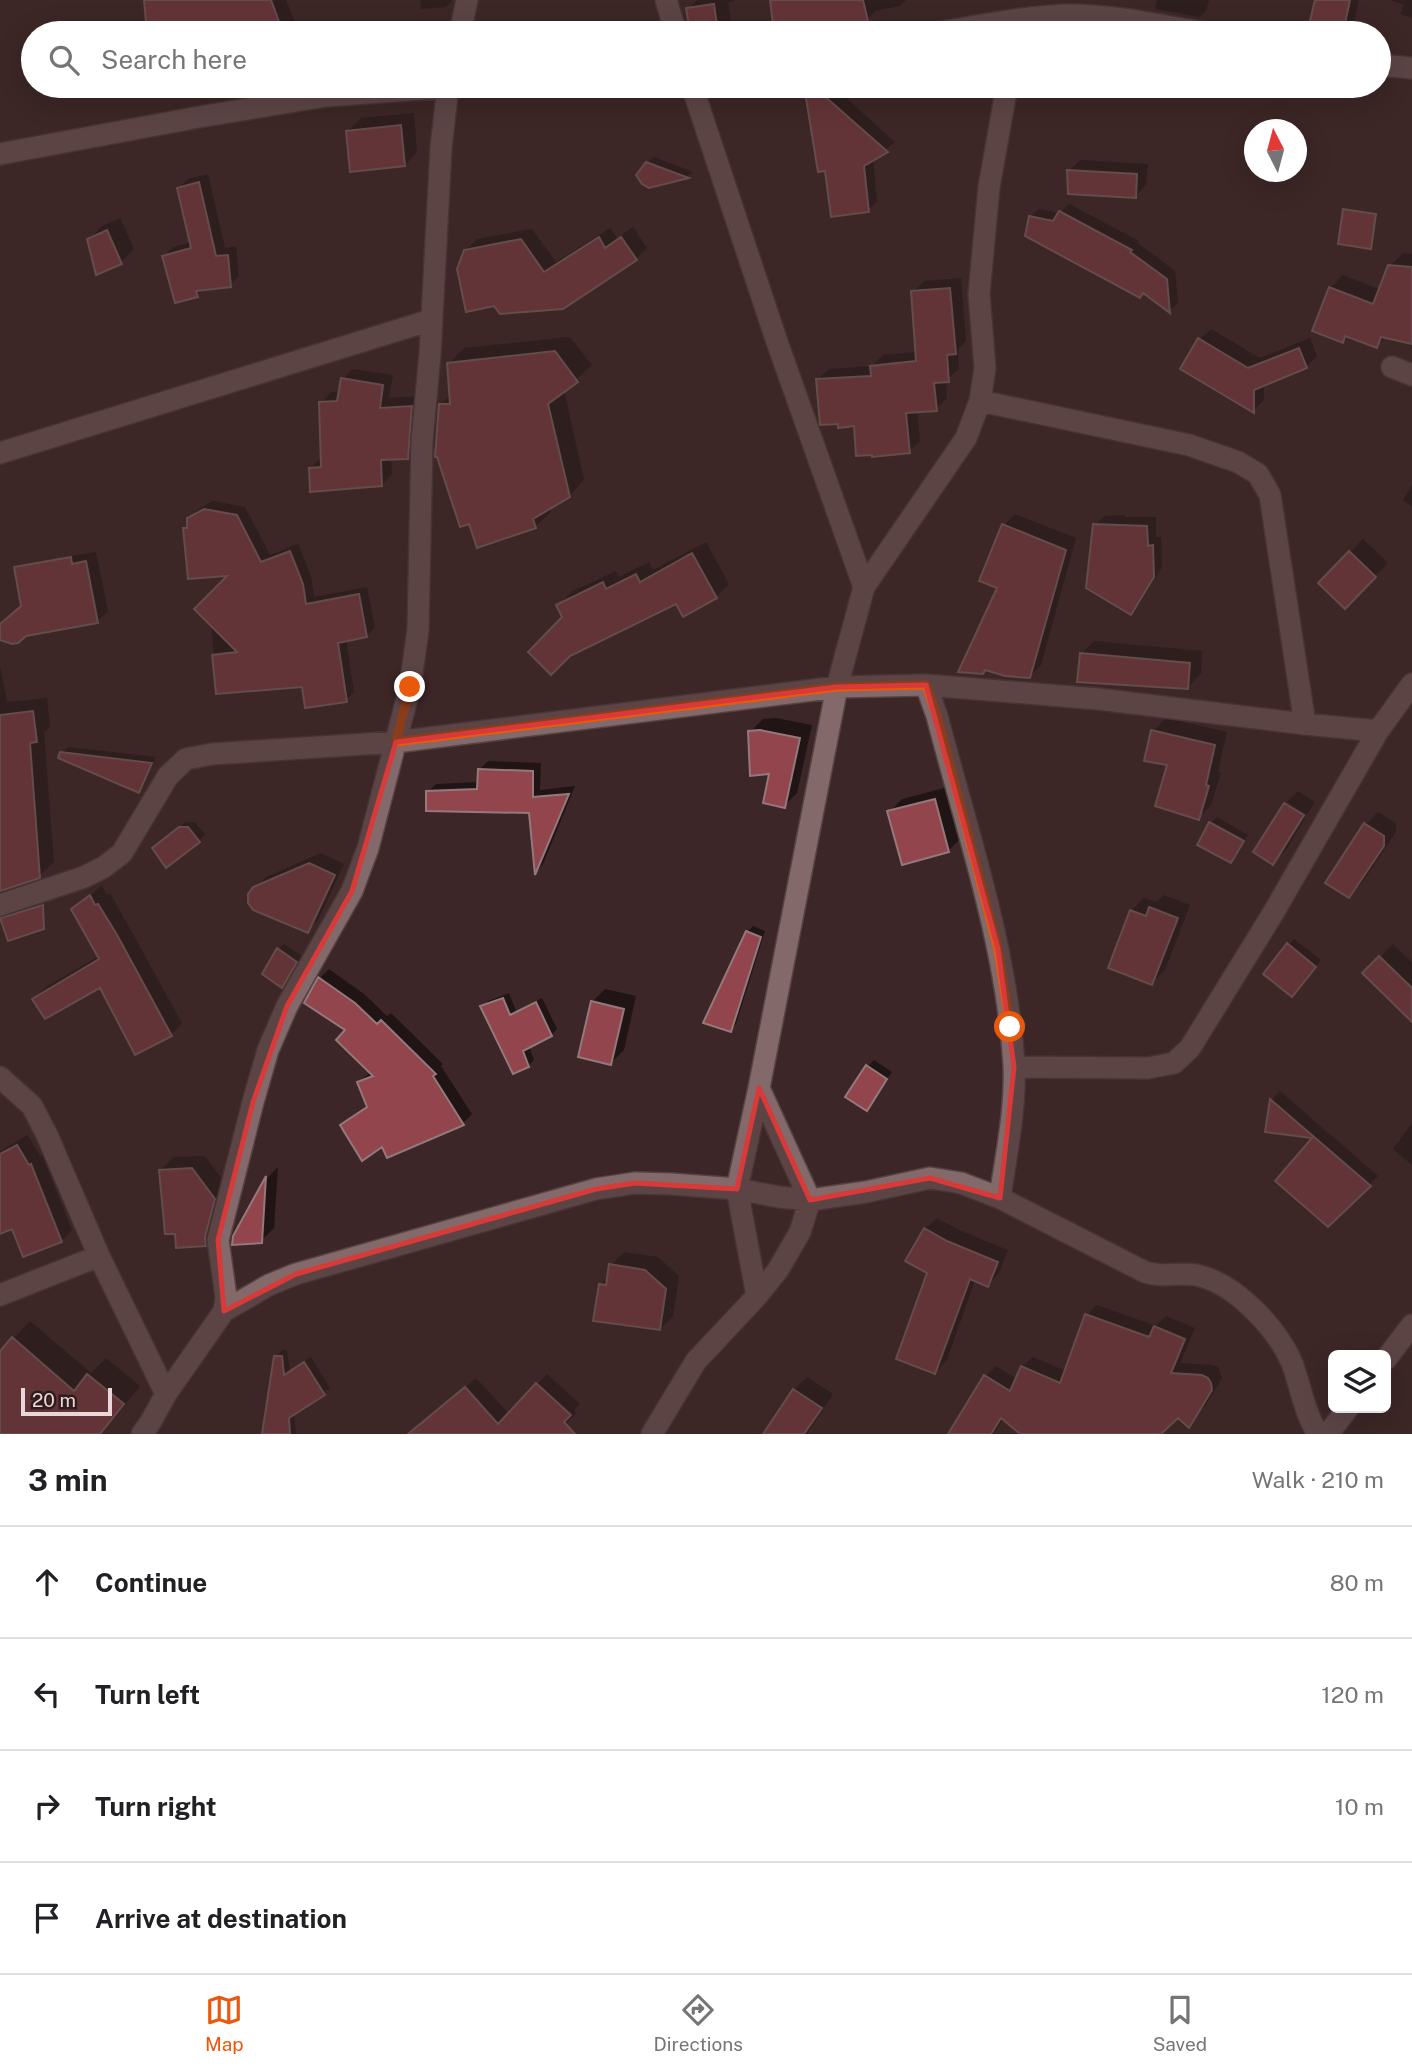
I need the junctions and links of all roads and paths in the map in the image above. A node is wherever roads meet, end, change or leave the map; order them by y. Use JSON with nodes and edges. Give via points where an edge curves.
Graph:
{"nodes":[{"id":1,"x":467,"y":0,"type":"edge"},
{"id":2,"x":666,"y":0,"type":"edge"},
{"id":3,"x":1021,"y":17,"type":"edge"},
{"id":4,"x":463,"y":21,"type":"edge"},
{"id":5,"x":672,"y":21,"type":"edge"},
{"id":6,"x":1000,"y":21,"type":"edge"},
{"id":7,"x":1138,"y":21,"type":"edge"},
{"id":8,"x":1391,"y":66,"type":"edge"},
{"id":9,"x":1412,"y":68,"type":"edge"},
{"id":10,"x":314,"y":98,"type":"edge"},
{"id":11,"x":447,"y":98,"type":"edge"},
{"id":12,"x":696,"y":98,"type":"edge"},
{"id":13,"x":1005,"y":98,"type":"edge"},
{"id":14,"x":0,"y":154,"type":"edge"},
{"id":15,"x":431,"y":320,"type":"junction"},
{"id":16,"x":1392,"y":367,"type":"dead end"},
{"id":17,"x":1412,"y":375,"type":"edge"},
{"id":18,"x":980,"y":401,"type":"junction"},
{"id":19,"x":0,"y":453,"type":"edge"},
{"id":20,"x":864,"y":587,"type":"junction"},
{"id":21,"x":1412,"y":684,"type":"edge"},
{"id":22,"x":926,"y":685,"type":"junction"},
{"id":23,"x":837,"y":687,"type":"junction"},
{"id":24,"x":1305,"y":724,"type":"junction"},
{"id":25,"x":1378,"y":731,"type":"junction"},
{"id":26,"x":396,"y":742,"type":"junction"},
{"id":27,"x":0,"y":905,"type":"edge"},
{"id":28,"x":1014,"y":1067,"type":"junction"},
{"id":29,"x":0,"y":1077,"type":"edge"},
{"id":30,"x":759,"y":1088,"type":"junction"},
{"id":31,"x":737,"y":1189,"type":"junction"},
{"id":32,"x":1000,"y":1198,"type":"junction"},
{"id":33,"x":810,"y":1200,"type":"junction"},
{"id":34,"x":99,"y":1256,"type":"junction"},
{"id":35,"x":0,"y":1295,"type":"edge"},
{"id":36,"x":757,"y":1296,"type":"junction"},
{"id":37,"x":224,"y":1311,"type":"junction"},
{"id":38,"x":1412,"y":1325,"type":"edge"},
{"id":39,"x":1391,"y":1352,"type":"edge"},
{"id":40,"x":166,"y":1394,"type":"junction"},
{"id":41,"x":1345,"y":1413,"type":"edge"},
{"id":42,"x":142,"y":1434,"type":"edge"},
{"id":43,"x":652,"y":1434,"type":"edge"},
{"id":44,"x":1318,"y":1434,"type":"edge"},
{"id":45,"x":1328,"y":1434,"type":"edge"}],
"edges":[{"from":1,"to":4,"type":"street"},
{"from":2,"to":5,"type":"street"},
{"from":3,"to":6,"type":"street"},
{"from":3,"to":7,"type":"street","via":[[1067,15]]},
{"from":8,"to":9,"type":"street"},
{"from":10,"to":14,"type":"street"},
{"from":11,"to":15,"type":"street"},
{"from":12,"to":20,"type":"street"},
{"from":13,"to":18,"type":"street","via":[[989,187],[979,295],[985,369]]},
{"from":15,"to":19,"type":"street"},
{"from":15,"to":26,"type":"street","via":[[422,440],[418,630]]},
{"from":16,"to":17,"type":"street"},
{"from":18,"to":20,"type":"street","via":[[966,438]]},
{"from":18,"to":24,"type":"street","via":[[1189,444],[1258,474],[1270,495]]},
{"from":20,"to":23,"type":"street"},
{"from":21,"to":25,"type":"street"},
{"from":22,"to":23,"type":"street"},
{"from":22,"to":24,"type":"street","via":[[1098,699]]},
{"from":22,"to":28,"type":"street","via":[[998,949]]},
{"from":23,"to":26,"type":"street"},
{"from":23,"to":30,"type":"street"},
{"from":24,"to":25,"type":"street"},
{"from":25,"to":28,"type":"street","via":[[1272,915],[1190,1048],[1174,1063],[1148,1068]]},
{"from":26,"to":27,"type":"street","via":[[186,759],[168,775],[122,853],[84,877]]},
{"from":26,"to":37,"type":"street","via":[[352,891],[287,1006],[268,1050],[218,1240]]},
{"from":28,"to":32,"type":"street"},
{"from":29,"to":34,"type":"street","via":[[32,1106]]},
{"from":30,"to":31,"type":"street"},
{"from":30,"to":33,"type":"street"},
{"from":31,"to":33,"type":"street"},
{"from":31,"to":36,"type":"street"},
{"from":31,"to":37,"type":"street","via":[[635,1183],[596,1189],[296,1274]]},
{"from":32,"to":33,"type":"street","via":[[961,1183],[930,1178]]},
{"from":32,"to":44,"type":"street","via":[[1145,1272],[1203,1276],[1224,1286],[1279,1339]]},
{"from":33,"to":36,"type":"street","via":[[790,1252]]},
{"from":34,"to":35,"type":"street"},
{"from":34,"to":40,"type":"street"},
{"from":36,"to":43,"type":"street","via":[[696,1362]]},
{"from":37,"to":40,"type":"street"},
{"from":38,"to":39,"type":"street"},
{"from":40,"to":42,"type":"street"},
{"from":41,"to":45,"type":"street"}]}
